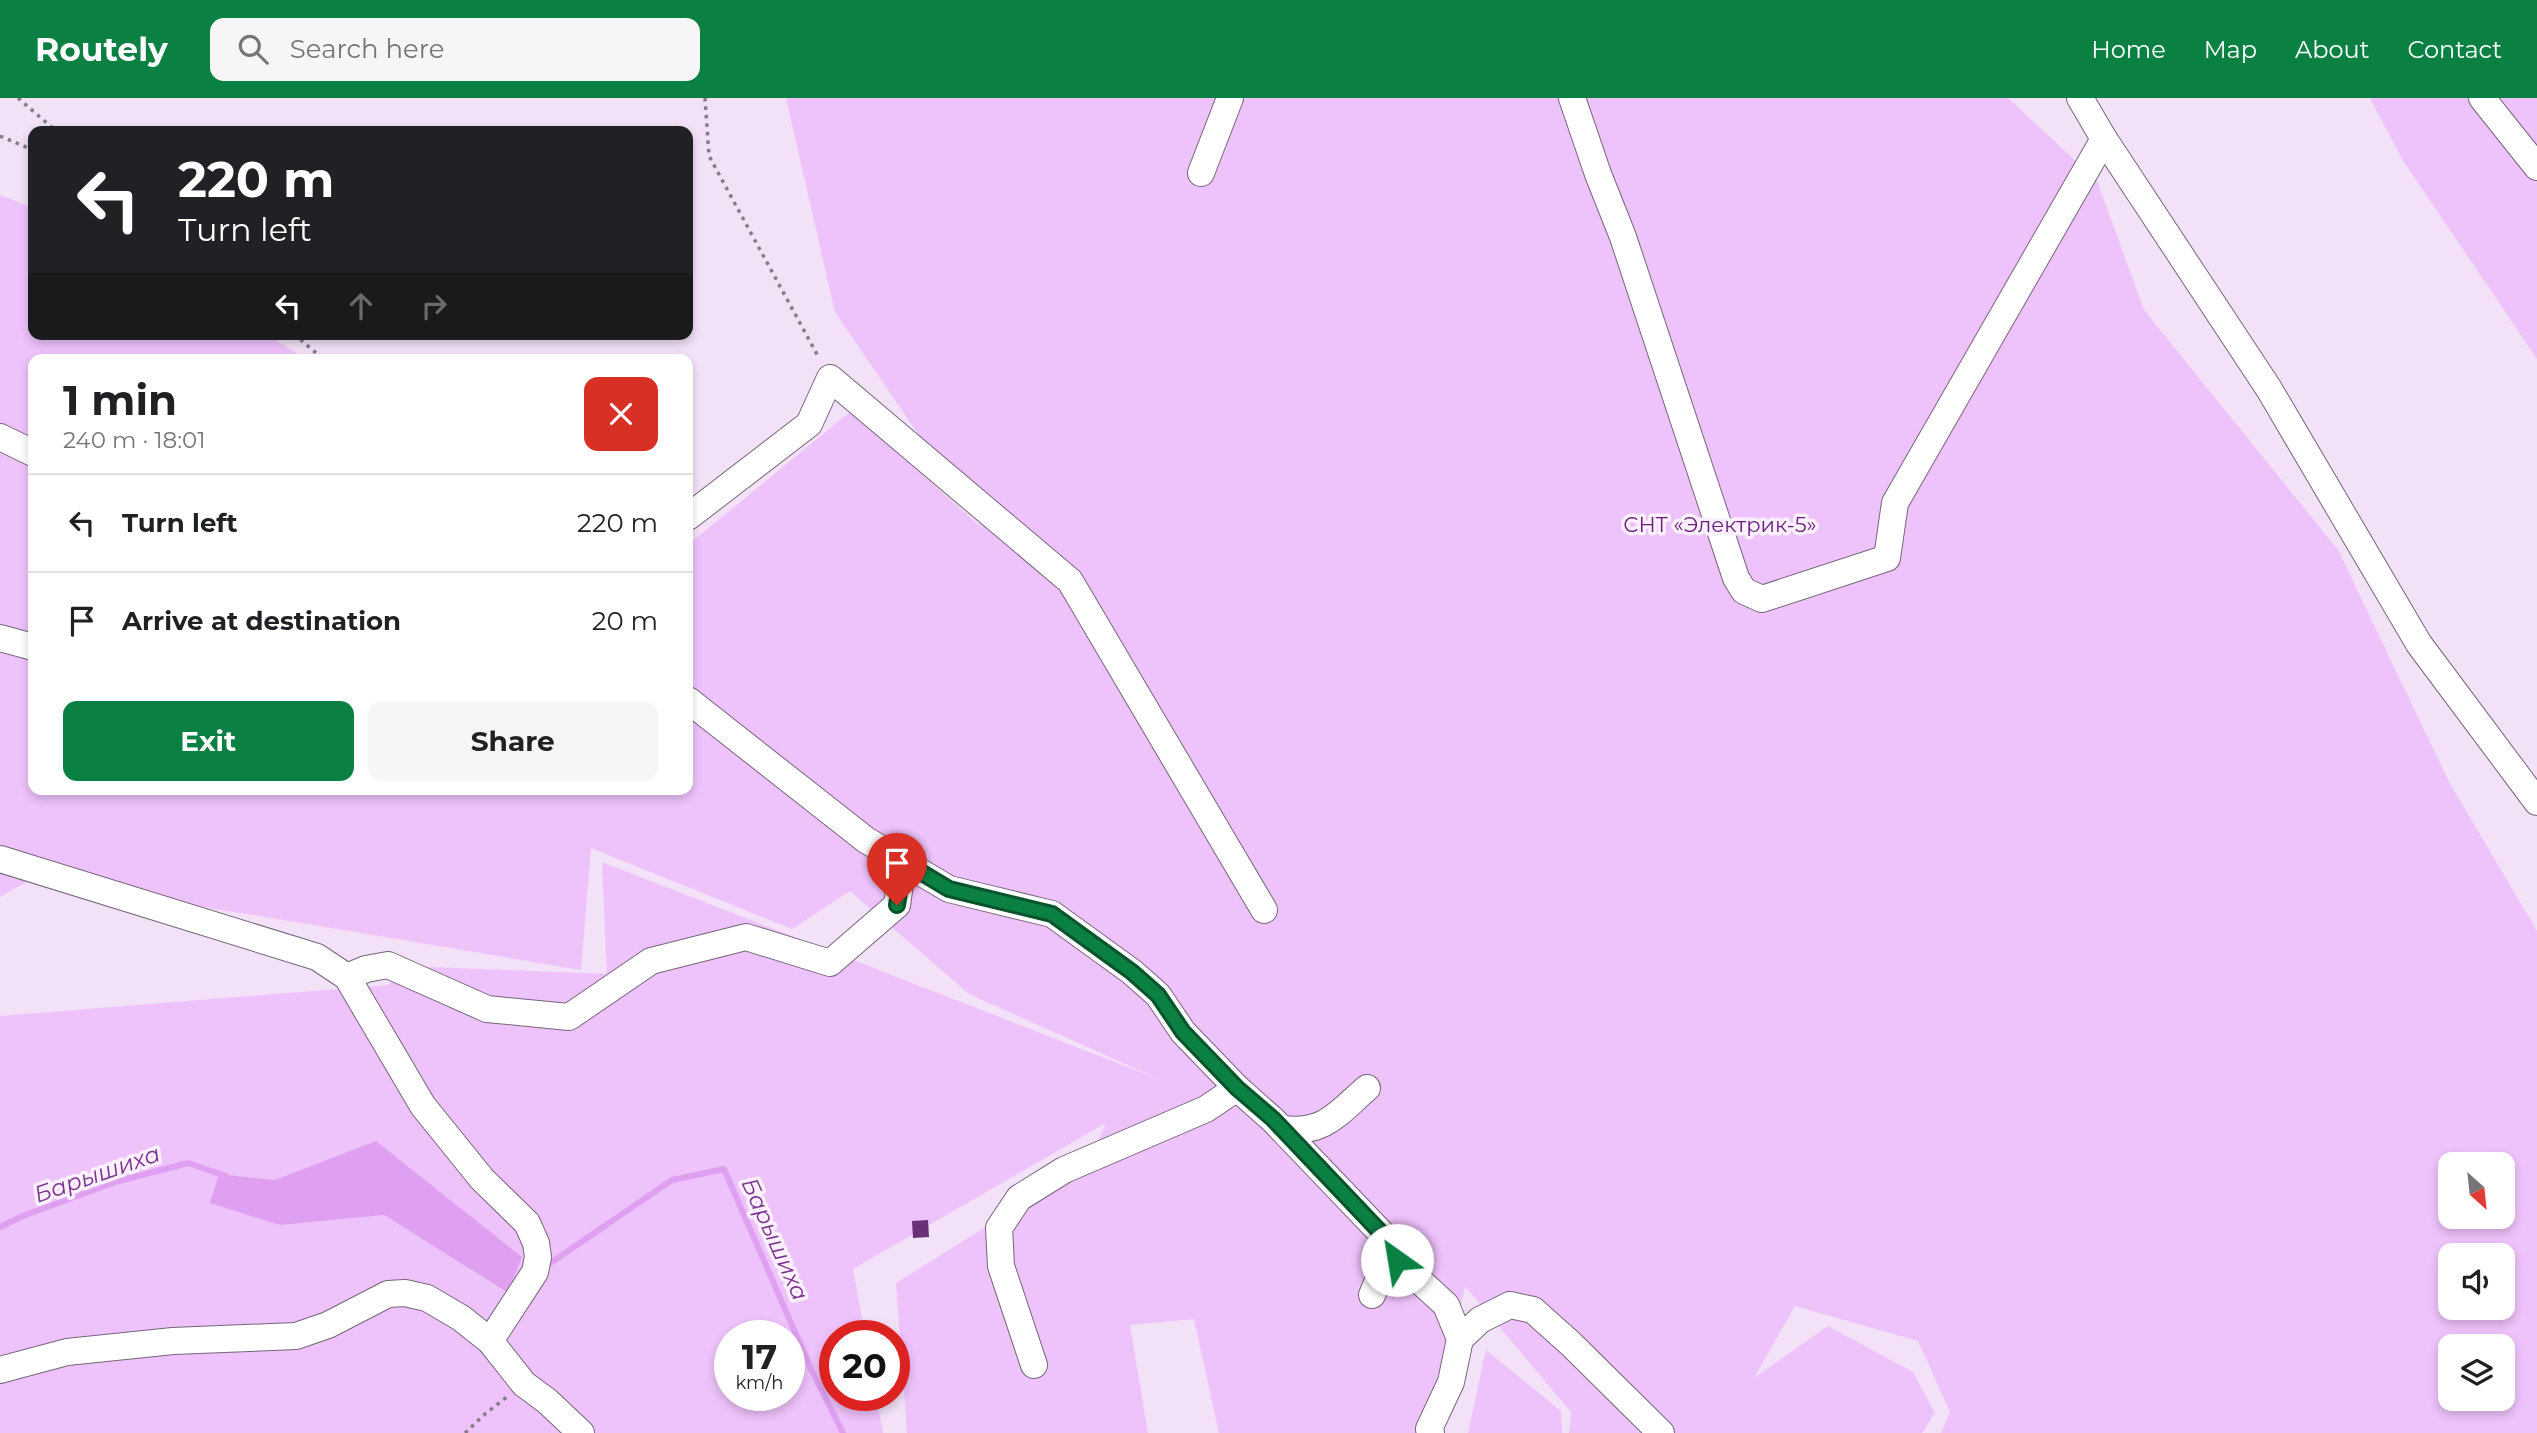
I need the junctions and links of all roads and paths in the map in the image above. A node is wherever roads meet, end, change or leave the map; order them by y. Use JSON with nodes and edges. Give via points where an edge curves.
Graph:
{"nodes":[{"id":1,"x":18,"y":98,"type":"edge"},
{"id":2,"x":705,"y":98,"type":"edge"},
{"id":3,"x":1230,"y":98,"type":"edge"},
{"id":4,"x":1572,"y":98,"type":"edge"},
{"id":5,"x":2060,"y":98,"type":"edge"},
{"id":6,"x":2080,"y":98,"type":"edge"},
{"id":7,"x":2482,"y":98,"type":"edge"},
{"id":8,"x":50,"y":126,"type":"edge"},
{"id":9,"x":0,"y":136,"type":"edge"},
{"id":10,"x":2104,"y":139,"type":"junction"},
{"id":11,"x":28,"y":148,"type":"edge"},
{"id":12,"x":2537,"y":167,"type":"edge"},
{"id":13,"x":1201,"y":173,"type":"dead end"},
{"id":14,"x":301,"y":340,"type":"edge"},
{"id":15,"x":317,"y":354,"type":"edge"},
{"id":16,"x":830,"y":378,"type":"junction"},
{"id":17,"x":0,"y":437,"type":"edge"},
{"id":18,"x":28,"y":451,"type":"edge"},
{"id":19,"x":693,"y":513,"type":"edge"},
{"id":20,"x":0,"y":638,"type":"edge"},
{"id":21,"x":28,"y":646,"type":"edge"},
{"id":22,"x":693,"y":704,"type":"edge"},
{"id":23,"x":2537,"y":802,"type":"edge"},
{"id":24,"x":0,"y":859,"type":"edge"},
{"id":25,"x":904,"y":862,"type":"junction"},
{"id":26,"x":1264,"y":909,"type":"dead end"},
{"id":27,"x":347,"y":977,"type":"junction"},
{"id":28,"x":1237,"y":1088,"type":"junction"},
{"id":29,"x":1367,"y":1088,"type":"dead end"},
{"id":30,"x":1282,"y":1129,"type":"junction"},
{"id":31,"x":1385,"y":1237,"type":"junction"},
{"id":32,"x":1372,"y":1295,"type":"dead end"},
{"id":33,"x":1460,"y":1339,"type":"junction"},
{"id":34,"x":491,"y":1341,"type":"junction"},
{"id":35,"x":1034,"y":1365,"type":"dead end"},
{"id":36,"x":0,"y":1370,"type":"edge"},
{"id":37,"x":524,"y":1384,"type":"junction"},
{"id":38,"x":465,"y":1433,"type":"edge"},
{"id":39,"x":582,"y":1433,"type":"edge"},
{"id":40,"x":1431,"y":1433,"type":"edge"},
{"id":41,"x":1661,"y":1433,"type":"edge"}],
"edges":[{"from":1,"to":8,"type":"path"},
{"from":2,"to":16,"type":"path","via":[[709,156]]},
{"from":3,"to":13,"type":"street"},
{"from":4,"to":10,"type":"street","via":[[1737,578],[1744,591],[1762,599],[1887,558],[1895,503]]},
{"from":5,"to":10,"type":"street"},
{"from":6,"to":10,"type":"street"},
{"from":7,"to":12,"type":"street"},
{"from":9,"to":11,"type":"path"},
{"from":10,"to":23,"type":"street","via":[[2269,389],[2419,644]]},
{"from":14,"to":15,"type":"path"},
{"from":16,"to":19,"type":"street","via":[[809,424]]},
{"from":16,"to":26,"type":"street","via":[[1070,581]]},
{"from":17,"to":18,"type":"street"},
{"from":20,"to":21,"type":"street"},
{"from":22,"to":25,"type":"street","via":[[866,840]]},
{"from":24,"to":27,"type":"street","via":[[317,957]]},
{"from":25,"to":27,"type":"street","via":[[897,905],[830,963],[746,937],[651,961],[569,1017],[486,1009],[388,965]]},
{"from":25,"to":28,"type":"street","via":[[949,889],[1052,914],[1158,995],[1183,1032]]},
{"from":27,"to":34,"type":"street","via":[[423,1107],[482,1179],[527,1223],[536,1243],[535,1272]]},
{"from":28,"to":30,"type":"street"},
{"from":28,"to":35,"type":"street","via":[[1206,1109],[1063,1170],[1018,1198],[999,1228],[1001,1266]]},
{"from":29,"to":30,"type":"street","via":[[1320,1127]]},
{"from":30,"to":31,"type":"street"},
{"from":31,"to":32,"type":"street","via":[[1386,1262]]},
{"from":31,"to":33,"type":"street","via":[[1397,1260],[1446,1305]]},
{"from":33,"to":40,"type":"street","via":[[1451,1382]]},
{"from":33,"to":41,"type":"street","via":[[1480,1320],[1510,1305],[1533,1310]]},
{"from":34,"to":36,"type":"street","via":[[427,1298],[388,1294],[296,1336],[93,1349]]},
{"from":34,"to":37,"type":"street"},
{"from":37,"to":38,"type":"path"},
{"from":37,"to":39,"type":"street"}]}
